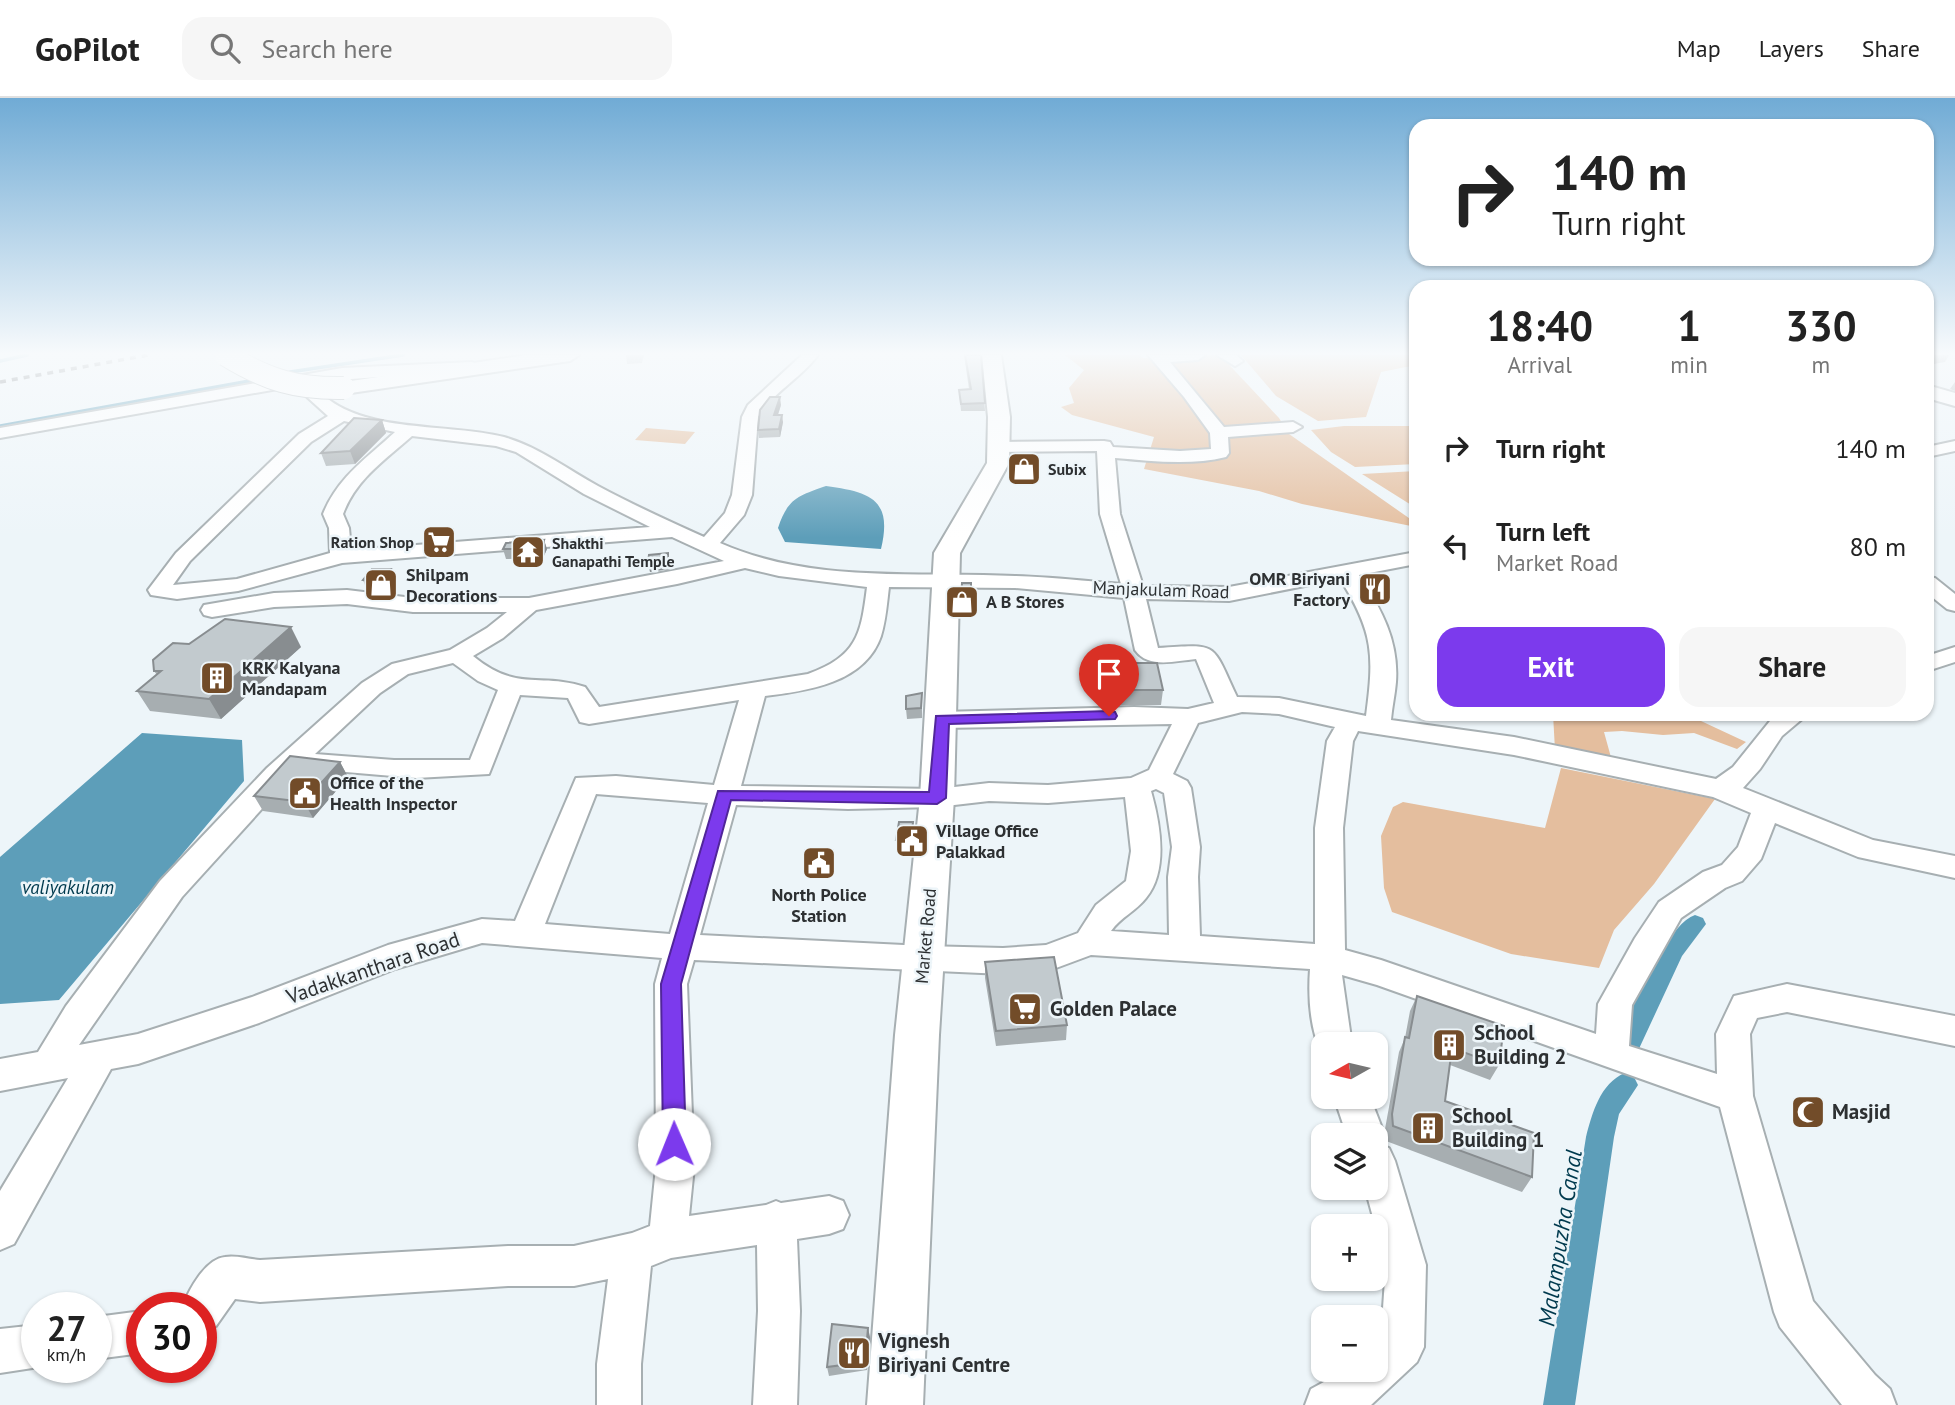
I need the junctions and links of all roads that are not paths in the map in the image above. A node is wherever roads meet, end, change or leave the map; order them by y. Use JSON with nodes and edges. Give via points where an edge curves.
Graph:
{"nodes":[{"id":1,"x":97,"y":416,"type":"edge"},
{"id":2,"x":339,"y":416,"type":"edge"},
{"id":3,"x":345,"y":416,"type":"edge"},
{"id":4,"x":751,"y":416,"type":"edge"},
{"id":5,"x":997,"y":416,"type":"edge"},
{"id":6,"x":1206,"y":416,"type":"edge"},
{"id":7,"x":1293,"y":427,"type":"dead end"},
{"id":8,"x":408,"y":430,"type":"junction"},
{"id":9,"x":0,"y":433,"type":"edge"},
{"id":10,"x":1219,"y":433,"type":"junction"},
{"id":11,"x":1955,"y":446,"type":"edge"},
{"id":12,"x":1000,"y":447,"type":"junction"},
{"id":13,"x":1934,"y":450,"type":"edge"},
{"id":14,"x":1107,"y":452,"type":"junction"},
{"id":15,"x":674,"y":530,"type":"junction"},
{"id":16,"x":708,"y":545,"type":"junction"},
{"id":17,"x":368,"y":555,"type":"junction"},
{"id":18,"x":341,"y":557,"type":"junction"},
{"id":19,"x":1409,"y":560,"type":"edge"},
{"id":20,"x":745,"y":562,"type":"junction"},
{"id":21,"x":1347,"y":573,"type":"junction"},
{"id":22,"x":878,"y":580,"type":"junction"},
{"id":23,"x":945,"y":582,"type":"junction"},
{"id":24,"x":1934,"y":588,"type":"edge"},
{"id":25,"x":1134,"y":592,"type":"junction"},
{"id":26,"x":347,"y":597,"type":"junction"},
{"id":27,"x":1955,"y":604,"type":"edge"},
{"id":28,"x":529,"y":605,"type":"junction"},
{"id":29,"x":212,"y":610,"type":"dead end"},
{"id":30,"x":1955,"y":653,"type":"edge"},
{"id":31,"x":458,"y":654,"type":"junction"},
{"id":32,"x":1934,"y":661,"type":"edge"},
{"id":33,"x":511,"y":687,"type":"junction"},
{"id":34,"x":754,"y":690,"type":"junction"},
{"id":35,"x":1228,"y":708,"type":"junction"},
{"id":36,"x":1188,"y":717,"type":"junction"},
{"id":37,"x":941,"y":720,"type":"junction"},
{"id":38,"x":1782,"y":721,"type":"edge"},
{"id":39,"x":1364,"y":723,"type":"junction"},
{"id":40,"x":292,"y":760,"type":"junction"},
{"id":41,"x":1147,"y":782,"type":"junction"},
{"id":42,"x":1719,"y":789,"type":"junction"},
{"id":43,"x":724,"y":795,"type":"junction"},
{"id":44,"x":937,"y":798,"type":"junction"},
{"id":45,"x":1766,"y":810,"type":"junction"},
{"id":46,"x":1955,"y":867,"type":"edge"},
{"id":47,"x":525,"y":935,"type":"junction"},
{"id":48,"x":1089,"y":942,"type":"junction"},
{"id":49,"x":681,"y":947,"type":"junction"},
{"id":50,"x":1185,"y":948,"type":"junction"},
{"id":51,"x":1326,"y":958,"type":"junction"},
{"id":52,"x":923,"y":959,"type":"junction"},
{"id":53,"x":1955,"y":1031,"type":"edge"},
{"id":54,"x":1333,"y":1032,"type":"edge"},
{"id":55,"x":1611,"y":1055,"type":"junction"},
{"id":56,"x":100,"y":1056,"type":"junction"},
{"id":57,"x":49,"y":1066,"type":"junction"},
{"id":58,"x":0,"y":1075,"type":"edge"},
{"id":59,"x":1735,"y":1096,"type":"junction"},
{"id":60,"x":1387,"y":1200,"type":"edge"},
{"id":61,"x":829,"y":1214,"type":"dead end"},
{"id":62,"x":776,"y":1220,"type":"junction"},
{"id":63,"x":0,"y":1230,"type":"edge"},
{"id":64,"x":671,"y":1238,"type":"junction"},
{"id":65,"x":632,"y":1253,"type":"junction"},
{"id":66,"x":214,"y":1292,"type":"edge"},
{"id":67,"x":21,"y":1348,"type":"edge"},
{"id":68,"x":0,"y":1351,"type":"edge"},
{"id":69,"x":619,"y":1405,"type":"edge"},
{"id":70,"x":775,"y":1405,"type":"edge"},
{"id":71,"x":895,"y":1405,"type":"edge"},
{"id":72,"x":1327,"y":1405,"type":"edge"},
{"id":73,"x":1874,"y":1405,"type":"edge"}],
"edges":[{"from":1,"to":9,"type":"street"},
{"from":2,"to":18,"type":"street","via":[[305,438],[183,557],[159,590],[177,593],[238,584]]},
{"from":3,"to":8,"type":"street"},
{"from":4,"to":16,"type":"street","via":[[741,495],[734,515]]},
{"from":5,"to":12,"type":"main road","name":"Market Road"},
{"from":6,"to":10,"type":"street"},
{"from":7,"to":10,"type":"street"},
{"from":8,"to":15,"type":"street","via":[[522,448],[591,490]]},
{"from":8,"to":18,"type":"street","via":[[351,479],[342,494],[333,514]]},
{"from":10,"to":14,"type":"street","via":[[1220,453],[1207,456]]},
{"from":11,"to":13,"type":"street"},
{"from":12,"to":14,"type":"street","via":[[1104,446]]},
{"from":12,"to":23,"type":"main road","name":"Market Road","via":[[998,463],[947,554]]},
{"from":14,"to":25,"type":"street","via":[[1110,514]]},
{"from":15,"to":16,"type":"street"},
{"from":15,"to":17,"type":"street"},
{"from":16,"to":20,"type":"street"},
{"from":17,"to":18,"type":"street"},
{"from":17,"to":26,"type":"street"},
{"from":19,"to":21,"type":"street","name":"Manjakulam Road"},
{"from":20,"to":22,"type":"street","via":[[810,575]]},
{"from":20,"to":28,"type":"street"},
{"from":21,"to":25,"type":"street","name":"Manjakulam Road","via":[[1228,594]]},
{"from":21,"to":39,"type":"street","via":[[1383,639],[1385,674]]},
{"from":22,"to":23,"type":"street"},
{"from":22,"to":34,"type":"street","via":[[866,643],[848,665],[829,675]]},
{"from":23,"to":25,"type":"street","name":"Manjakulam Road","via":[[1015,582]]},
{"from":23,"to":37,"type":"main road","name":"Market Road"},
{"from":24,"to":27,"type":"street"},
{"from":25,"to":35,"type":"street","via":[[1149,653],[1201,652]]},
{"from":26,"to":28,"type":"street","via":[[427,606]]},
{"from":26,"to":29,"type":"street","via":[[274,600]]},
{"from":28,"to":31,"type":"street","via":[[495,633]]},
{"from":30,"to":32,"type":"street"},
{"from":31,"to":33,"type":"street","via":[[470,667]]},
{"from":31,"to":40,"type":"street","via":[[400,669],[371,688]]},
{"from":33,"to":34,"type":"street","via":[[574,691],[584,698],[589,716]]},
{"from":33,"to":40,"type":"street","via":[[480,768],[386,769]]},
{"from":34,"to":43,"type":"street"},
{"from":35,"to":36,"type":"street"},
{"from":35,"to":39,"type":"street","via":[[1279,706]]},
{"from":36,"to":37,"type":"street"},
{"from":36,"to":41,"type":"street"},
{"from":37,"to":44,"type":"main road","name":"Market Road"},
{"from":38,"to":42,"type":"street","via":[[1747,771]]},
{"from":39,"to":42,"type":"street","via":[[1514,746]]},
{"from":39,"to":51,"type":"street","via":[[1340,741],[1329,828],[1331,944]]},
{"from":40,"to":57,"type":"street","via":[[171,889],[78,1016]]},
{"from":41,"to":44,"type":"street","via":[[1048,794],[989,792]]},
{"from":41,"to":48,"type":"street","via":[[1139,885],[1111,909]]},
{"from":41,"to":50,"type":"street","via":[[1177,788],[1186,847]]},
{"from":42,"to":45,"type":"street"},
{"from":43,"to":44,"type":"street"},
{"from":43,"to":47,"type":"street","via":[[586,785]]},
{"from":43,"to":49,"type":"street"},
{"from":44,"to":52,"type":"main road","name":"Market Road"},
{"from":45,"to":46,"type":"street","via":[[1868,850]]},
{"from":45,"to":55,"type":"street","via":[[1751,852],[1732,873],[1670,910],[1646,947],[1615,1003]]},
{"from":47,"to":49,"type":"street","name":"Vadakkanthara Road"},
{"from":47,"to":56,"type":"street","name":"Vadakkanthara Road","via":[[481,931],[433,943],[259,1009],[138,1049]]},
{"from":48,"to":50,"type":"street"},
{"from":48,"to":52,"type":"street","name":"Vadakkanthara Road","via":[[1048,958]]},
{"from":49,"to":52,"type":"street","name":"Vadakkanthara Road"},
{"from":49,"to":64,"type":"street","via":[[671,984],[675,1167]]},
{"from":50,"to":51,"type":"street"},
{"from":51,"to":54,"type":"street"},
{"from":51,"to":55,"type":"street","via":[[1381,973]]},
{"from":52,"to":71,"type":"main road","name":"Market Road"},
{"from":53,"to":59,"type":"street","via":[[1787,998],[1746,1006],[1733,1034]]},
{"from":55,"to":59,"type":"street"},
{"from":56,"to":57,"type":"street","name":"Vadakkanthara Road"},
{"from":56,"to":63,"type":"street"},
{"from":57,"to":58,"type":"street","name":"Vadakkanthara Road"},
{"from":59,"to":73,"type":"street","via":[[1795,1312]]},
{"from":60,"to":72,"type":"street","via":[[1406,1265],[1402,1347],[1360,1387]]},
{"from":61,"to":62,"type":"street"},
{"from":62,"to":64,"type":"street"},
{"from":62,"to":70,"type":"street"},
{"from":64,"to":65,"type":"street"},
{"from":65,"to":66,"type":"street","via":[[574,1266],[260,1281],[225,1277]]},
{"from":65,"to":69,"type":"street"},
{"from":67,"to":68,"type":"street"}]}
